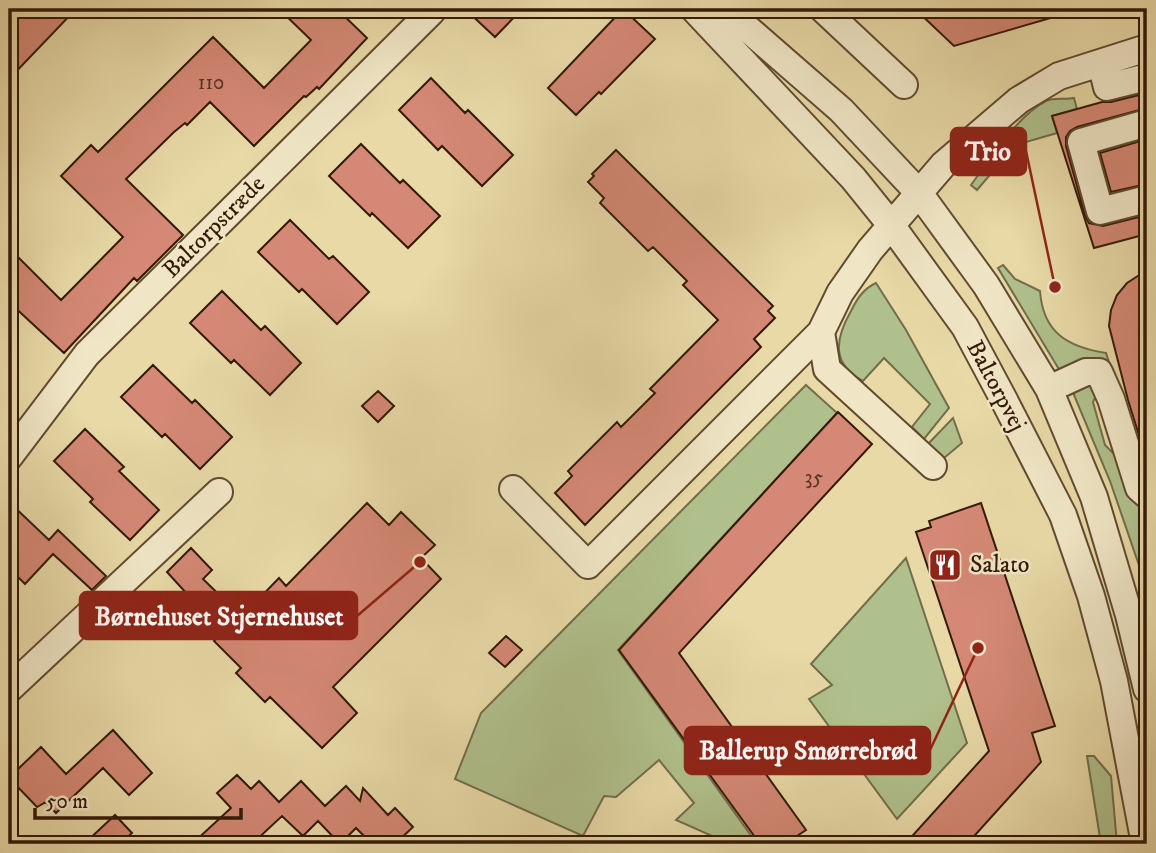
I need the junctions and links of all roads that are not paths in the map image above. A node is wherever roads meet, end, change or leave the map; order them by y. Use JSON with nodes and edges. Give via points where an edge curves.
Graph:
{"nodes":[{"id":1,"x":430,"y":9,"type":"edge"},
{"id":2,"x":694,"y":9,"type":"edge"},
{"id":3,"x":725,"y":9,"type":"edge"},
{"id":4,"x":823,"y":9,"type":"edge"},
{"id":5,"x":1147,"y":48,"type":"edge"},
{"id":6,"x":1101,"y":63,"type":"junction"},
{"id":7,"x":1147,"y":76,"type":"edge"},
{"id":8,"x":904,"y":85,"type":"dead end"},
{"id":9,"x":1147,"y":124,"type":"edge"},
{"id":10,"x":919,"y":193,"type":"junction"},
{"id":11,"x":1147,"y":199,"type":"edge"},
{"id":12,"x":891,"y":225,"type":"junction"},
{"id":13,"x":821,"y":332,"type":"junction"},
{"id":14,"x":1049,"y":389,"type":"junction"},
{"id":15,"x":9,"y":457,"type":"edge"},
{"id":16,"x":933,"y":466,"type":"dead end"},
{"id":17,"x":513,"y":489,"type":"dead end"},
{"id":18,"x":219,"y":492,"type":"dead end"},
{"id":19,"x":1147,"y":495,"type":"edge"},
{"id":20,"x":1138,"y":612,"type":"edge"},
{"id":21,"x":9,"y":689,"type":"edge"},
{"id":22,"x":1147,"y":689,"type":"edge"},
{"id":23,"x":1145,"y":844,"type":"edge"}],
"edges":[{"from":1,"to":15,"type":"street","name":"Baltorpstræde","via":[[87,354]]},
{"from":2,"to":12,"type":"street","name":"Baltorpvej","via":[[853,178]]},
{"from":3,"to":10,"type":"street","name":"Baltorpvej","via":[[841,110]]},
{"from":4,"to":8,"type":"street"},
{"from":5,"to":6,"type":"street"},
{"from":6,"to":7,"type":"street","via":[[1107,87]]},
{"from":6,"to":10,"type":"street","via":[[1059,76],[1019,100],[943,165]]},
{"from":9,"to":11,"type":"street","via":[[1081,142],[1100,211]]},
{"from":10,"to":12,"type":"street"},
{"from":10,"to":14,"type":"street","name":"Baltorpvej","via":[[986,285]]},
{"from":12,"to":13,"type":"street","via":[[840,293]]},
{"from":12,"to":23,"type":"street","name":"Baltorpvej","via":[[965,327],[1063,515],[1114,681]]},
{"from":13,"to":16,"type":"street","via":[[827,369]]},
{"from":13,"to":17,"type":"street","via":[[588,565]]},
{"from":14,"to":19,"type":"street","via":[[1086,372],[1099,372],[1139,488]]},
{"from":14,"to":20,"type":"street","name":"Baltorpvej"},
{"from":18,"to":21,"type":"street"},
{"from":20,"to":22,"type":"street","name":"Baltorpvej"}]}
